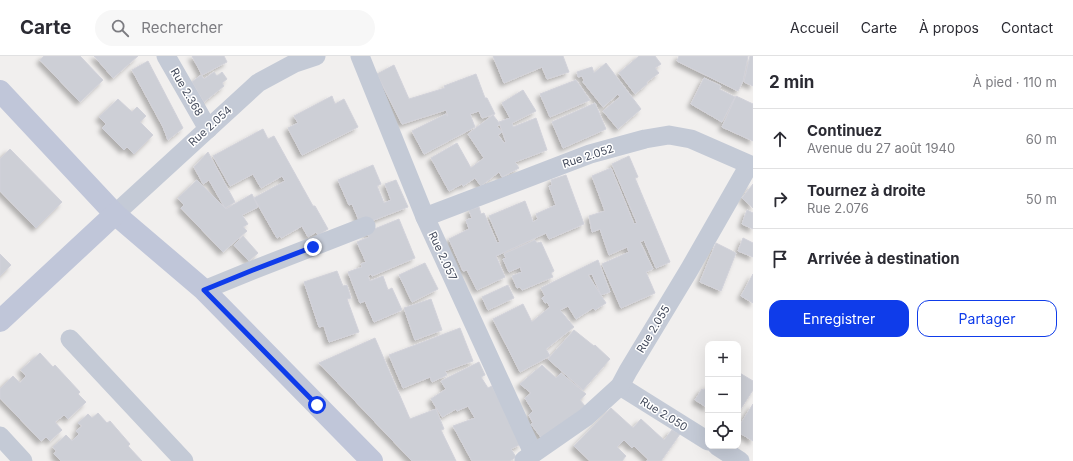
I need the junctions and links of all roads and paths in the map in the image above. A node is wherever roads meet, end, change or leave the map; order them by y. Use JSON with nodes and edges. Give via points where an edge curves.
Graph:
{"nodes":[{"id":1,"x":166,"y":56,"type":"edge"},
{"id":2,"x":316,"y":56,"type":"edge"},
{"id":3,"x":360,"y":56,"type":"edge"},
{"id":4,"x":0,"y":91,"type":"edge"},
{"id":5,"x":208,"y":129,"type":"junction"},
{"id":6,"x":751,"y":166,"type":"edge"},
{"id":7,"x":116,"y":214,"type":"junction"},
{"id":8,"x":425,"y":217,"type":"junction"},
{"id":9,"x":366,"y":226,"type":"dead end"},
{"id":10,"x":204,"y":290,"type":"junction"},
{"id":11,"x":0,"y":321,"type":"edge"},
{"id":12,"x":70,"y":339,"type":"dead end"},
{"id":13,"x":620,"y":386,"type":"junction"},
{"id":14,"x":0,"y":436,"type":"edge"},
{"id":15,"x":705,"y":439,"type":"edge"},
{"id":16,"x":722,"y":449,"type":"edge"},
{"id":17,"x":528,"y":457,"type":"edge"},
{"id":18,"x":23,"y":461,"type":"edge"},
{"id":19,"x":184,"y":461,"type":"edge"},
{"id":20,"x":372,"y":461,"type":"edge"},
{"id":21,"x":740,"y":461,"type":"edge"}],
"edges":[{"from":1,"to":5,"type":"street","name":"Rue 2.368"},
{"from":2,"to":5,"type":"street","name":"Rue 2.054","via":[[295,63],[258,83]]},
{"from":3,"to":8,"type":"street","name":"Rue 2.057"},
{"from":4,"to":7,"type":"main road"},
{"from":5,"to":7,"type":"street","name":"Rue 2.054"},
{"from":6,"to":8,"type":"street","name":"Rue 2.052","via":[[691,139],[669,135],[590,154]]},
{"from":6,"to":13,"type":"street","name":"Rue 2.055"},
{"from":7,"to":10,"type":"main road"},
{"from":7,"to":11,"type":"main road"},
{"from":8,"to":17,"type":"street","name":"Rue 2.057"},
{"from":9,"to":10,"type":"street"},
{"from":10,"to":20,"type":"main road"},
{"from":12,"to":19,"type":"street"},
{"from":13,"to":15,"type":"street","name":"Rue 2.050"},
{"from":13,"to":17,"type":"street","name":"Rue 2.055","via":[[586,417]]},
{"from":14,"to":18,"type":"street"},
{"from":16,"to":21,"type":"street"}]}
